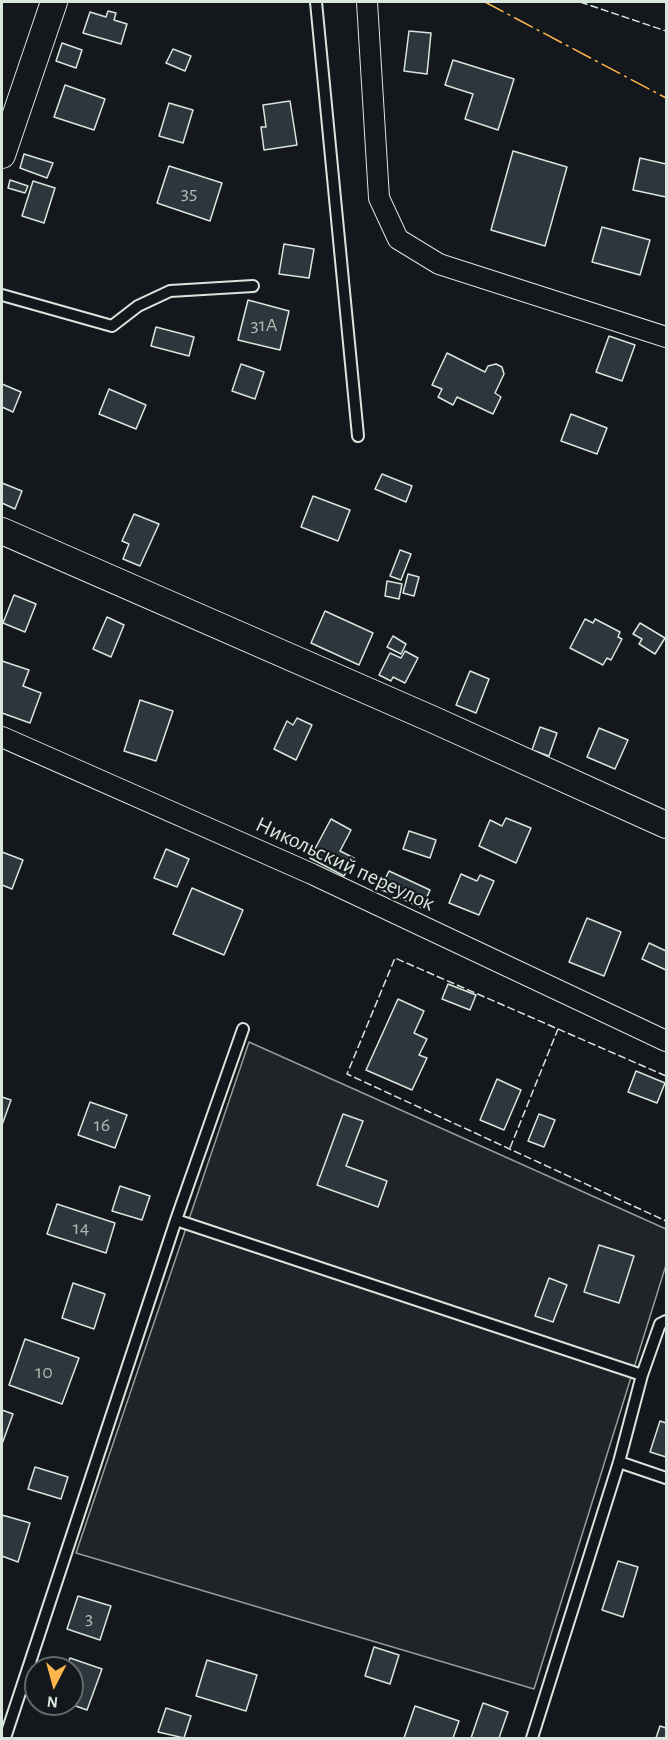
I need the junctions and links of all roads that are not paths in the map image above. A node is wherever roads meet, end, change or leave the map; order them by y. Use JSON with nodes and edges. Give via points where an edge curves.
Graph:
{"nodes":[{"id":1,"x":54,"y":2,"type":"edge"},
{"id":2,"x":316,"y":2,"type":"edge"},
{"id":3,"x":367,"y":2,"type":"edge"},
{"id":4,"x":2,"y":154,"type":"edge"},
{"id":5,"x":253,"y":286,"type":"dead end"},
{"id":6,"x":2,"y":295,"type":"edge"},
{"id":7,"x":666,"y":337,"type":"edge"},
{"id":8,"x":358,"y":436,"type":"dead end"},
{"id":9,"x":2,"y":531,"type":"edge"},
{"id":10,"x":2,"y":737,"type":"edge"},
{"id":11,"x":666,"y":825,"type":"edge"},
{"id":12,"x":243,"y":1029,"type":"dead end"},
{"id":13,"x":666,"y":1041,"type":"edge"},
{"id":14,"x":176,"y":1220,"type":"junction"},
{"id":15,"x":666,"y":1321,"type":"edge"},
{"id":16,"x":642,"y":1375,"type":"junction"},
{"id":17,"x":619,"y":1462,"type":"junction"},
{"id":18,"x":666,"y":1478,"type":"edge"},
{"id":19,"x":4,"y":1738,"type":"edge"},
{"id":20,"x":532,"y":1738,"type":"edge"}],
"edges":[{"from":1,"to":4,"type":"street"},
{"from":2,"to":8,"type":"lane"},
{"from":3,"to":7,"type":"street","via":[[379,198],[398,238],[439,264]]},
{"from":5,"to":6,"type":"lane","via":[[170,291],[138,306],[112,326]]},
{"from":9,"to":11,"type":"street"},
{"from":10,"to":13,"type":"street","name":"Никольский переулок","via":[[312,874]]},
{"from":12,"to":14,"type":"lane"},
{"from":14,"to":16,"type":"lane"},
{"from":14,"to":19,"type":"lane"},
{"from":15,"to":16,"type":"lane","via":[[660,1324]]},
{"from":16,"to":17,"type":"lane"},
{"from":17,"to":18,"type":"lane"},
{"from":17,"to":20,"type":"lane"}]}
